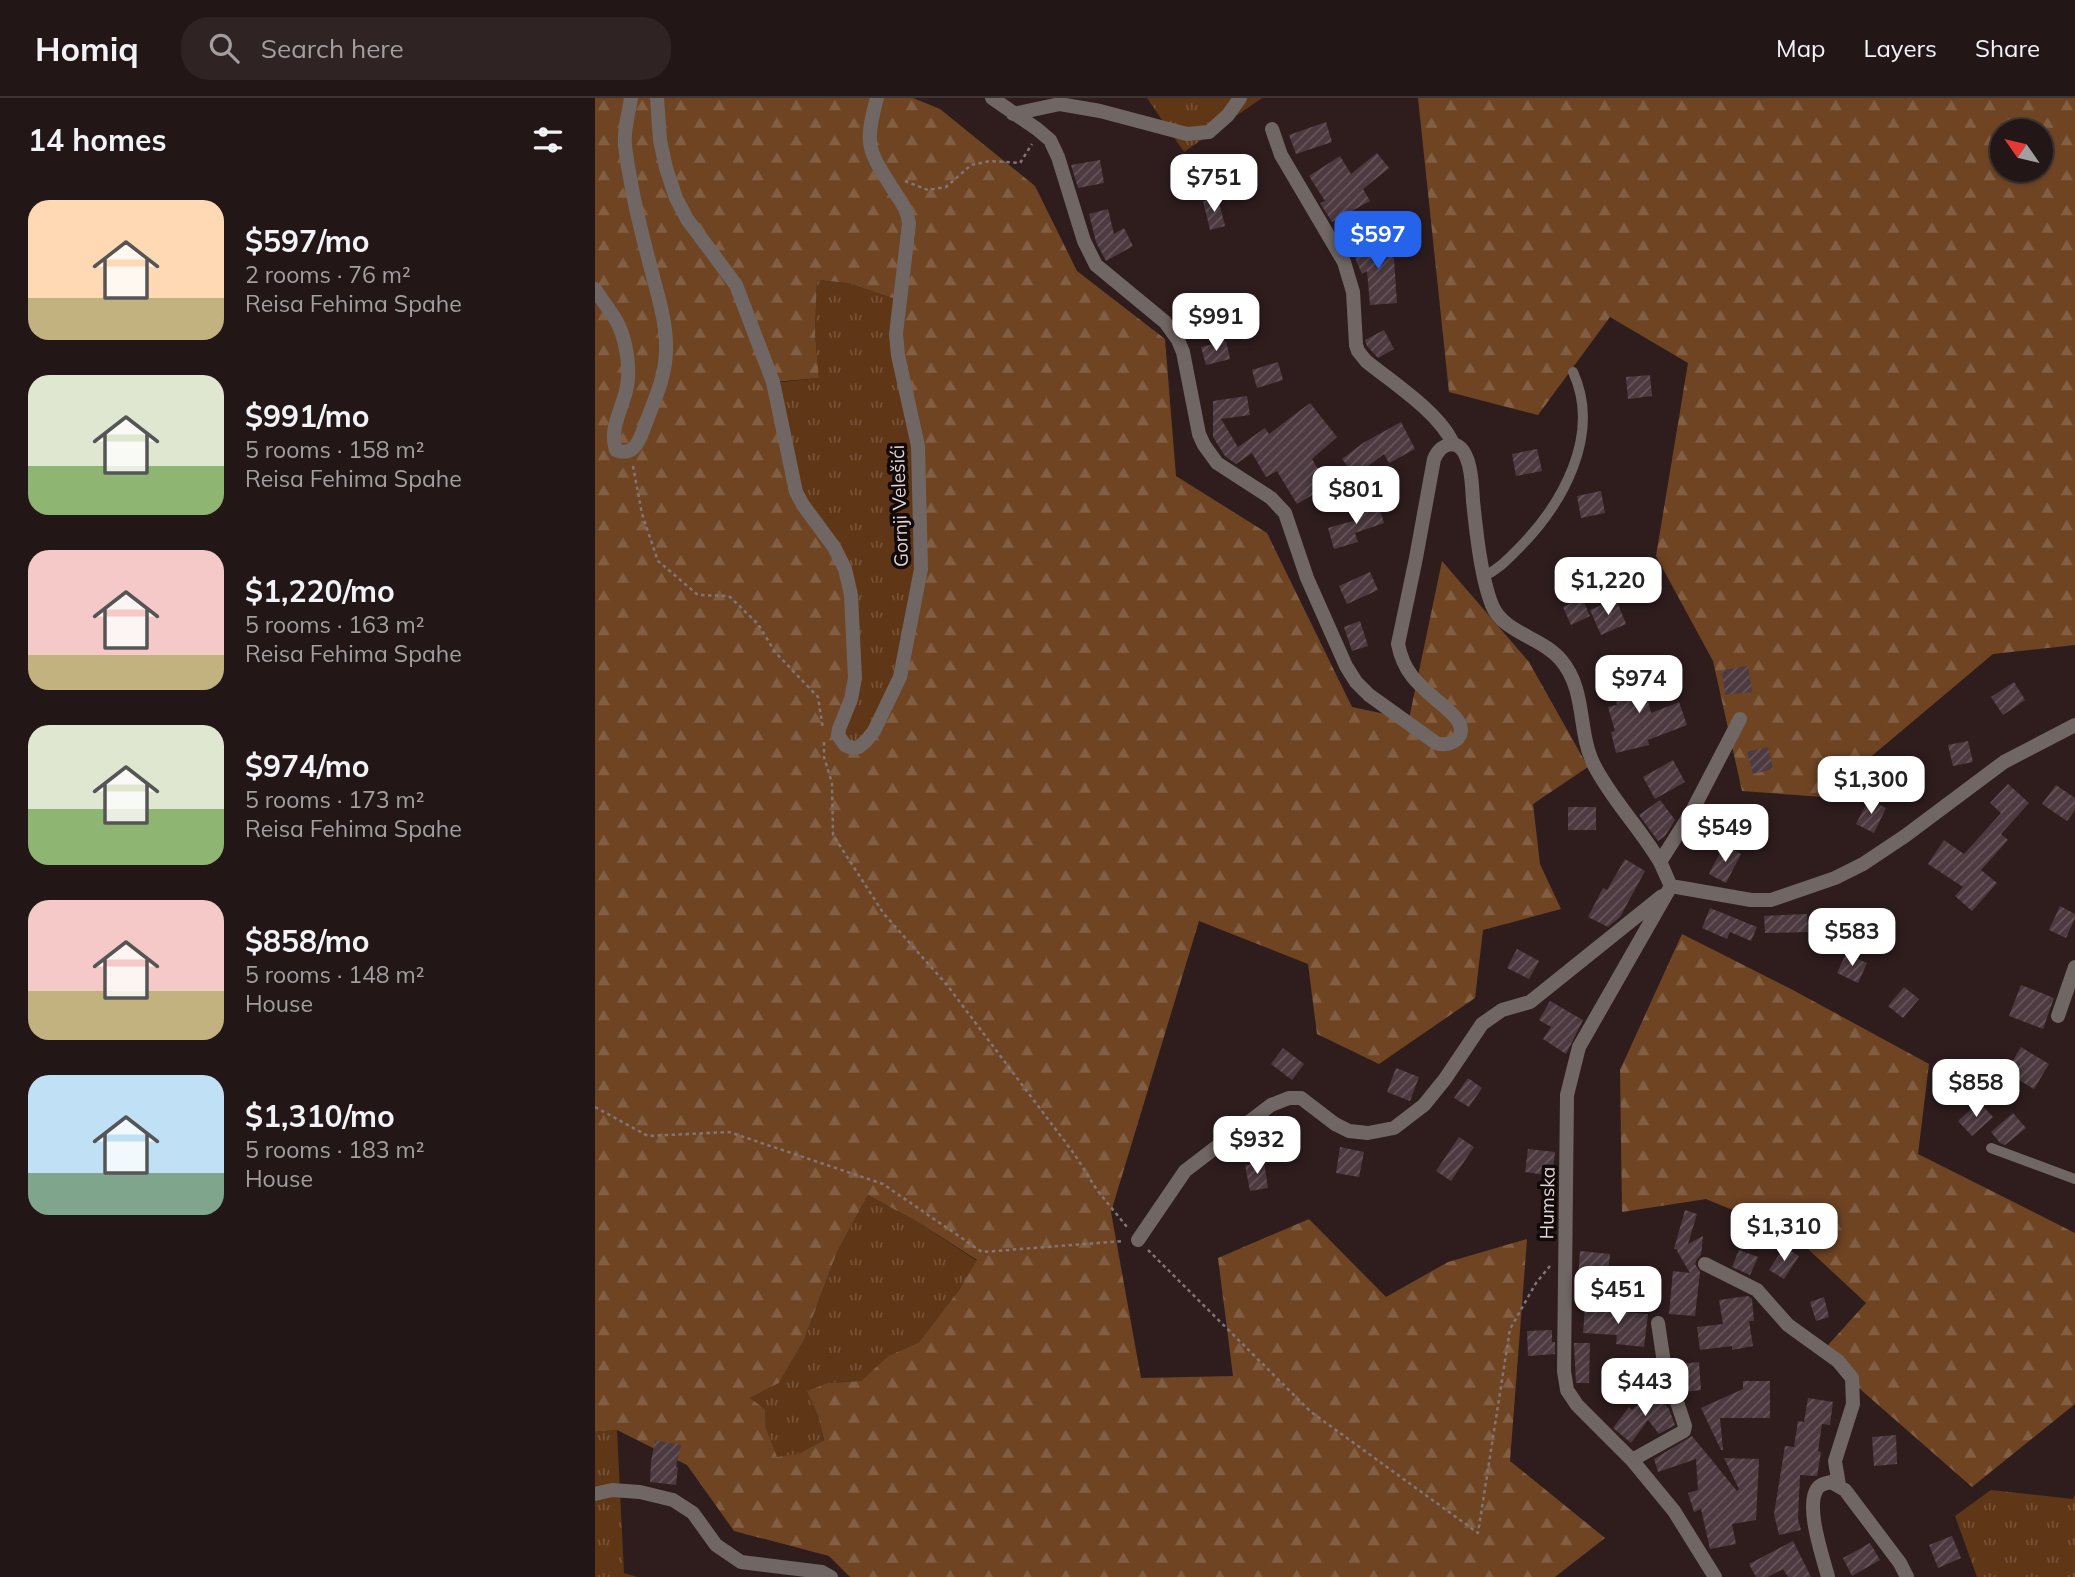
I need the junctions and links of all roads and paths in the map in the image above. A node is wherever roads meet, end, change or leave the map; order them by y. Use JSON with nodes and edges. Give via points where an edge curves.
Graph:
{"nodes":[{"id":1,"x":632,"y":98,"type":"edge"},
{"id":2,"x":657,"y":98,"type":"edge"},
{"id":3,"x":877,"y":98,"type":"edge"},
{"id":4,"x":992,"y":98,"type":"edge"},
{"id":5,"x":1240,"y":98,"type":"edge"},
{"id":6,"x":1013,"y":114,"type":"junction"},
{"id":7,"x":1037,"y":129,"type":"junction"},
{"id":8,"x":1272,"y":129,"type":"dead end"},
{"id":9,"x":883,"y":173,"type":"junction"},
{"id":10,"x":595,"y":289,"type":"edge"},
{"id":11,"x":1573,"y":372,"type":"dead end"},
{"id":12,"x":1453,"y":444,"type":"junction"},
{"id":13,"x":630,"y":452,"type":"junction"},
{"id":14,"x":1484,"y":576,"type":"junction"},
{"id":15,"x":1740,"y":719,"type":"dead end"},
{"id":16,"x":2075,"y":725,"type":"edge"},
{"id":17,"x":1660,"y":862,"type":"junction"},
{"id":18,"x":1670,"y":888,"type":"junction"},
{"id":19,"x":2075,"y":967,"type":"edge"},
{"id":20,"x":2058,"y":1016,"type":"dead end"},
{"id":21,"x":595,"y":1107,"type":"edge"},
{"id":22,"x":1991,"y":1148,"type":"dead end"},
{"id":23,"x":2075,"y":1179,"type":"edge"},
{"id":24,"x":1138,"y":1240,"type":"junction"},
{"id":25,"x":1565,"y":1247,"type":"junction"},
{"id":26,"x":1705,"y":1264,"type":"dead end"},
{"id":27,"x":1658,"y":1323,"type":"dead end"},
{"id":28,"x":1632,"y":1460,"type":"junction"},
{"id":29,"x":1839,"y":1485,"type":"junction"},
{"id":30,"x":595,"y":1494,"type":"edge"},
{"id":31,"x":831,"y":1577,"type":"edge"},
{"id":32,"x":1715,"y":1577,"type":"edge"},
{"id":33,"x":1828,"y":1577,"type":"edge"},
{"id":34,"x":1907,"y":1577,"type":"edge"}],
"edges":[{"from":1,"to":13,"type":"street","via":[[624,142],[666,332],[666,352],[663,377]]},
{"from":2,"to":9,"type":"street","name":"Gornji Velešići","via":[[662,150],[676,198],[736,285],[773,383],[796,492],[845,569],[851,594],[855,678],[838,736],[852,748],[874,731],[900,677],[921,569],[918,446],[896,334],[909,224],[904,206]]},
{"from":3,"to":9,"type":"street","name":"Gornji Velešići","via":[[869,140]]},
{"from":4,"to":6,"type":"street"},
{"from":5,"to":6,"type":"street","via":[[1209,132],[1187,134],[1060,104]]},
{"from":6,"to":7,"type":"street"},
{"from":7,"to":9,"type":"path","via":[[1020,163],[990,161],[971,166],[946,187],[928,190]]},
{"from":7,"to":12,"type":"street","via":[[1054,147],[1096,265],[1155,313],[1178,340],[1199,434],[1210,454],[1285,513],[1307,578],[1356,682],[1444,746],[1456,740],[1460,725],[1412,678],[1398,644],[1431,468],[1437,451]]},
{"from":8,"to":12,"type":"street","via":[[1280,155],[1344,262],[1353,292],[1358,351],[1437,419]]},
{"from":10,"to":13,"type":"street","via":[[619,327],[626,352],[627,389],[613,438],[616,450]]},
{"from":11,"to":14,"type":"lane","via":[[1583,407],[1582,429],[1566,484],[1531,536]]},
{"from":12,"to":14,"type":"street","via":[[1464,451],[1470,466]]},
{"from":13,"to":24,"type":"path","via":[[642,514],[658,561],[698,595],[729,596],[818,697],[824,757],[832,783],[833,835],[884,914],[947,985]]},
{"from":14,"to":17,"type":"street","via":[[1493,608],[1506,624],[1561,659],[1577,685],[1593,763]]},
{"from":15,"to":17,"type":"street"},
{"from":16,"to":18,"type":"street","via":[[2004,762],[1905,836],[1835,878],[1771,900]]},
{"from":17,"to":18,"type":"street"},
{"from":18,"to":24,"type":"street","via":[[1530,1002],[1501,1010],[1482,1024],[1424,1105],[1394,1128],[1349,1131],[1301,1098],[1271,1105],[1185,1171]]},
{"from":18,"to":25,"type":"street","name":"Humska","via":[[1579,1047],[1567,1095]]},
{"from":19,"to":20,"type":"street"},
{"from":21,"to":24,"type":"path","via":[[648,1136],[729,1132],[883,1184],[982,1252]]},
{"from":22,"to":23,"type":"lane"},
{"from":24,"to":25,"type":"path","via":[[1311,1412],[1478,1533],[1510,1329],[1536,1283]]},
{"from":25,"to":28,"type":"street","name":"Humska","via":[[1567,1390]]},
{"from":26,"to":29,"type":"street","via":[[1757,1290],[1788,1325],[1838,1361],[1852,1378],[1853,1404],[1835,1461]]},
{"from":27,"to":28,"type":"street","via":[[1664,1363],[1685,1426],[1684,1431]]},
{"from":28,"to":32,"type":"street","name":"Humska","via":[[1674,1511]]},
{"from":29,"to":33,"type":"street","via":[[1822,1484],[1812,1507]]},
{"from":29,"to":34,"type":"street"},
{"from":30,"to":31,"type":"street","via":[[640,1492],[673,1500],[692,1513],[716,1545],[741,1562]]}]}
